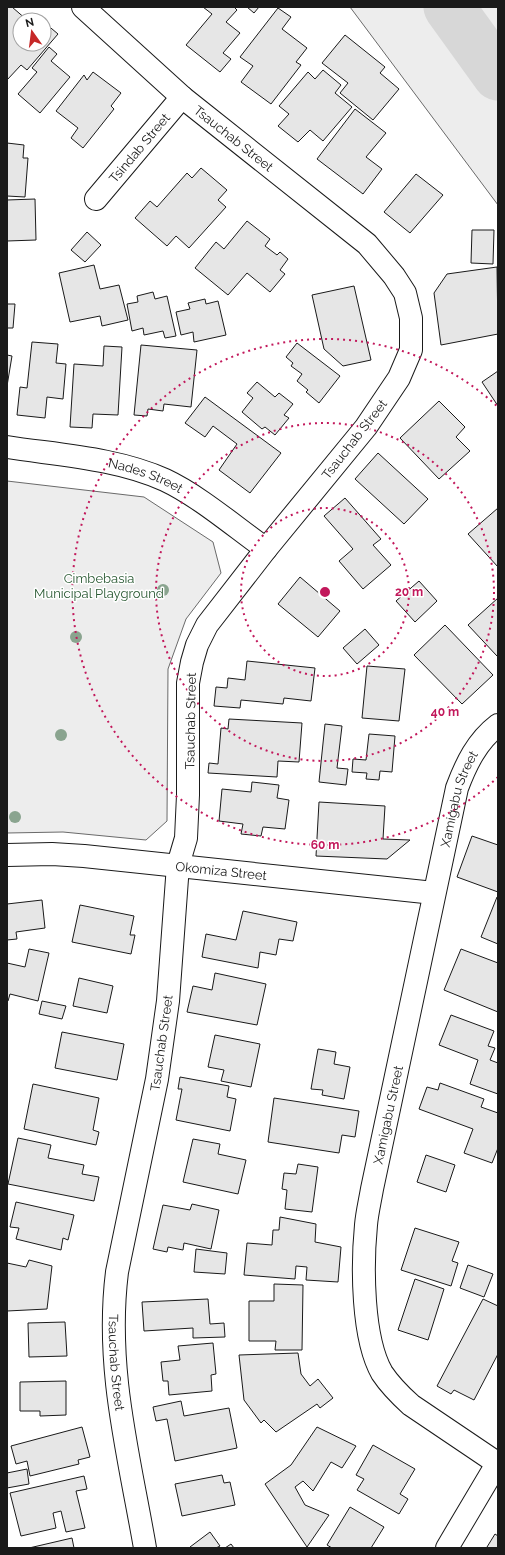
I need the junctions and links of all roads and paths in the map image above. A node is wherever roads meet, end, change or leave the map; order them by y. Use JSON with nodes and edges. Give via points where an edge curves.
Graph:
{"nodes":[{"id":1,"x":83,"y":7,"type":"edge"},
{"id":2,"x":182,"y":97,"type":"junction"},
{"id":3,"x":96,"y":199,"type":"dead end"},
{"id":4,"x":7,"y":447,"type":"edge"},
{"id":5,"x":266,"y":549,"type":"junction"},
{"id":6,"x":498,"y":725,"type":"edge"},
{"id":7,"x":7,"y":855,"type":"edge"},
{"id":8,"x":178,"y":865,"type":"junction"},
{"id":9,"x":434,"y":893,"type":"junction"},
{"id":10,"x":498,"y":1463,"type":"edge"},
{"id":11,"x":145,"y":1548,"type":"edge"},
{"id":12,"x":448,"y":1548,"type":"edge"}],
"edges":[{"from":1,"to":2,"type":"street","name":"Tsauchab Street"},
{"from":2,"to":3,"type":"street","name":"Tsindab Street"},
{"from":2,"to":5,"type":"street","name":"Tsauchab Street","via":[[367,244],[394,276],[404,293],[411,318],[411,350],[400,378],[366,427]]},
{"from":4,"to":5,"type":"street","name":"Nades Street","via":[[105,462],[164,480],[192,496]]},
{"from":5,"to":8,"type":"street","name":"Tsauchab Street","via":[[207,625],[192,662],[188,682],[188,818],[186,838]]},
{"from":6,"to":9,"type":"street","name":"Xamigabu Street","via":[[490,731],[465,766],[457,788]]},
{"from":7,"to":8,"type":"street","name":"Okomiza Street","via":[[52,854]]},
{"from":8,"to":9,"type":"street","name":"Okomiza Street"},
{"from":8,"to":11,"type":"street","name":"Tsauchab Street","via":[[168,1001],[157,1079],[114,1295],[119,1404]]},
{"from":9,"to":10,"type":"street","name":"Xamigabu Street","via":[[366,1225],[366,1314],[376,1357],[382,1373],[393,1387],[411,1406]]},
{"from":10,"to":12,"type":"street","name":"Xamigabu Street"}]}
